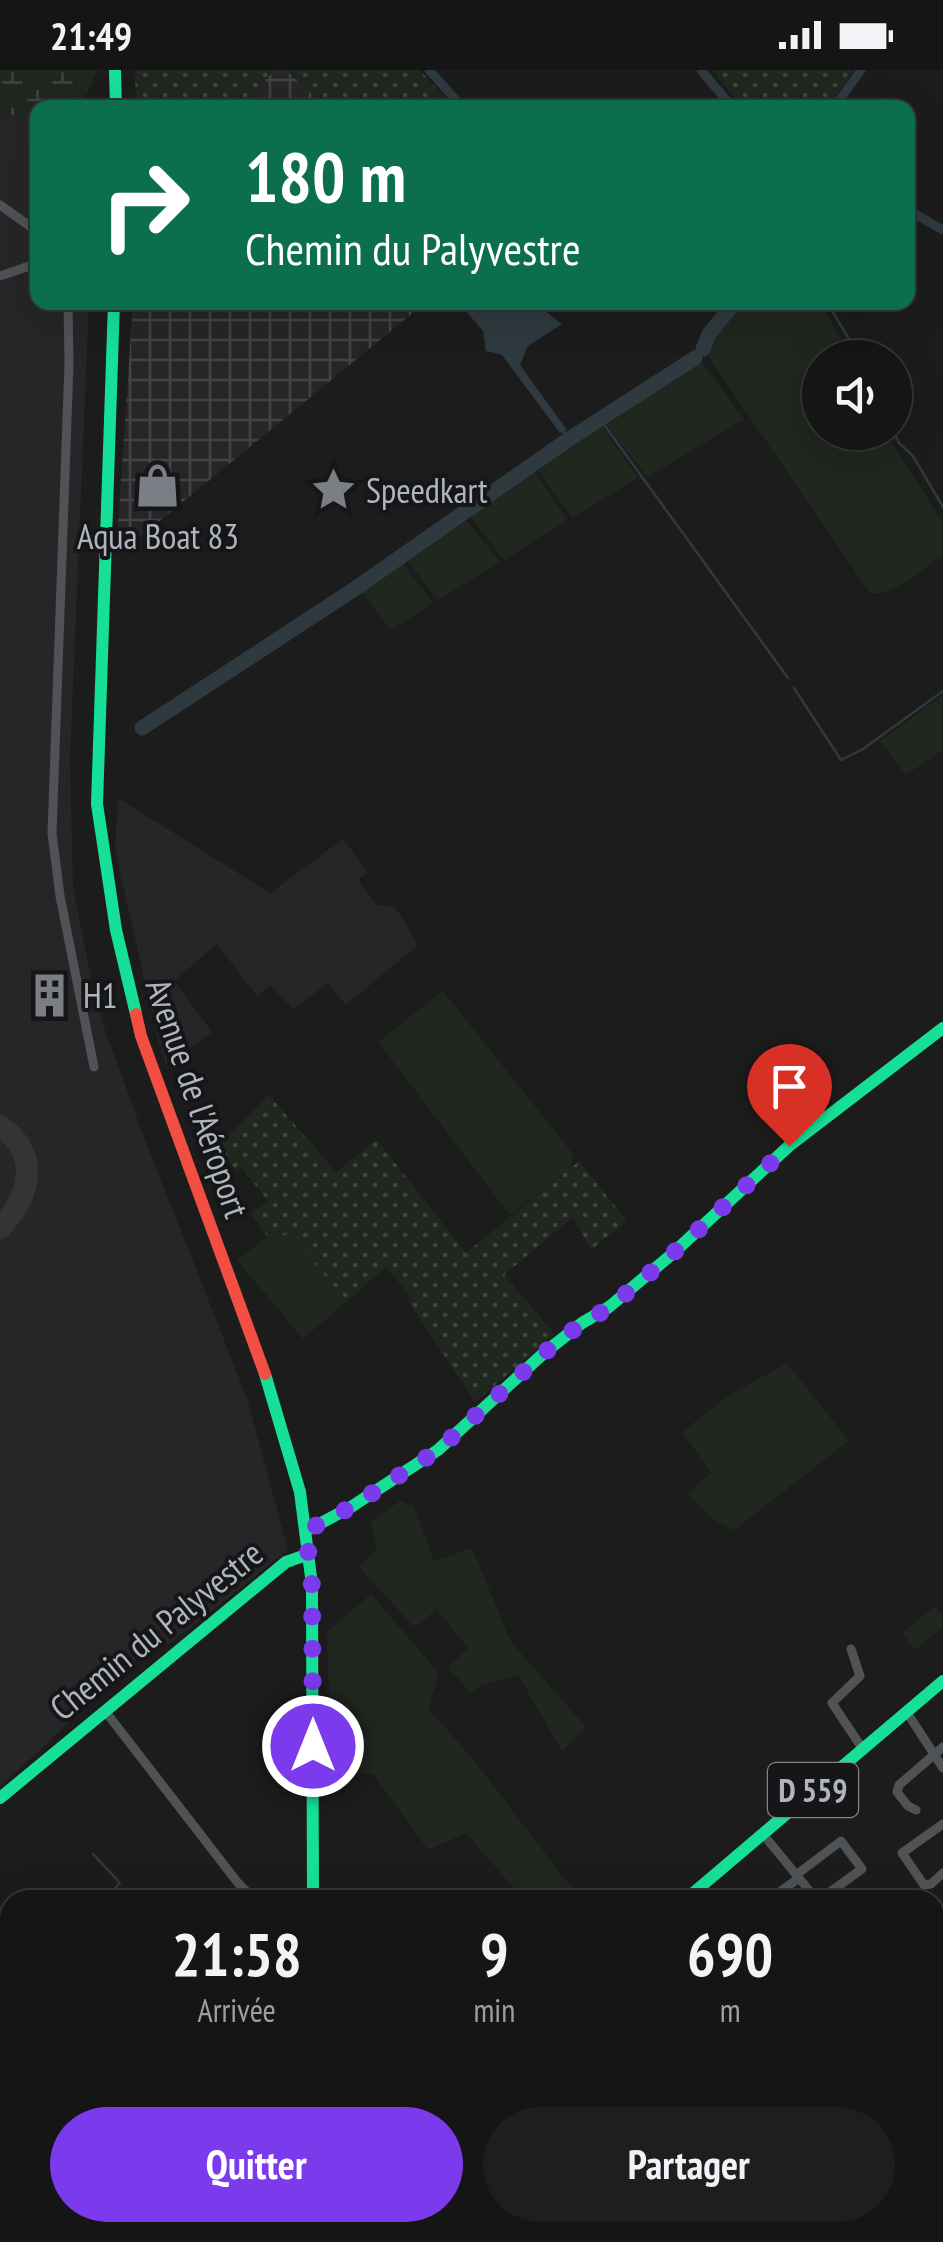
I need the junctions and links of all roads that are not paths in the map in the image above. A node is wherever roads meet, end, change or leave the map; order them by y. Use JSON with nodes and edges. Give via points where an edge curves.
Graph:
{"nodes":[{"id":1,"x":115,"y":70,"type":"edge"},
{"id":2,"x":116,"y":100,"type":"edge"},
{"id":3,"x":0,"y":205,"type":"edge"},
{"id":4,"x":30,"y":226,"type":"edge"},
{"id":5,"x":30,"y":266,"type":"edge"},
{"id":6,"x":0,"y":276,"type":"edge"},
{"id":7,"x":68,"y":310,"type":"edge"},
{"id":8,"x":114,"y":310,"type":"edge"},
{"id":9,"x":943,"y":1028,"type":"edge"},
{"id":10,"x":94,"y":1067,"type":"dead end"},
{"id":11,"x":306,"y":1531,"type":"junction"},
{"id":12,"x":309,"y":1554,"type":"junction"},
{"id":13,"x":850,"y":1649,"type":"dead end"},
{"id":14,"x":943,"y":1681,"type":"edge"},
{"id":15,"x":105,"y":1711,"type":"junction"},
{"id":16,"x":906,"y":1711,"type":"junction"},
{"id":17,"x":862,"y":1748,"type":"junction"},
{"id":18,"x":939,"y":1750,"type":"edge"},
{"id":19,"x":943,"y":1768,"type":"edge"},
{"id":20,"x":0,"y":1798,"type":"edge"},
{"id":21,"x":916,"y":1810,"type":"dead end"},
{"id":22,"x":943,"y":1824,"type":"edge"},
{"id":23,"x":762,"y":1833,"type":"junction"},
{"id":24,"x":943,"y":1873,"type":"edge"},
{"id":25,"x":797,"y":1876,"type":"junction"},
{"id":26,"x":249,"y":1890,"type":"edge"},
{"id":27,"x":313,"y":1890,"type":"edge"},
{"id":28,"x":696,"y":1890,"type":"edge"},
{"id":29,"x":781,"y":1890,"type":"edge"},
{"id":30,"x":809,"y":1890,"type":"edge"},
{"id":31,"x":833,"y":1890,"type":"edge"}],
"edges":[{"from":1,"to":2,"type":"main road"},
{"from":3,"to":4,"type":"street"},
{"from":5,"to":6,"type":"street"},
{"from":7,"to":10,"type":"street","via":[[52,833]]},
{"from":8,"to":11,"type":"main road","name":"Avenue de l'Aéroport","via":[[97,762],[102,847],[141,1036],[276,1405]]},
{"from":9,"to":11,"type":"main road","name":"Chemin du Palyvestre","via":[[789,1146],[671,1255],[544,1353],[438,1450]]},
{"from":11,"to":12,"type":"main road","name":"Avenue de l'Aéroport"},
{"from":12,"to":15,"type":"main road","name":"Chemin du Palyvestre","via":[[286,1562]]},
{"from":12,"to":27,"type":"main road","name":"Avenue de l'Aéroport"},
{"from":13,"to":17,"type":"street","via":[[860,1676],[832,1703]]},
{"from":14,"to":16,"type":"main road","number":"D 559"},
{"from":15,"to":20,"type":"main road","name":"Chemin du Palyvestre"},
{"from":15,"to":26,"type":"street"},
{"from":16,"to":17,"type":"main road","number":"D 559"},
{"from":16,"to":18,"type":"street"},
{"from":17,"to":23,"type":"main road","number":"D 559"},
{"from":18,"to":19,"type":"street"},
{"from":18,"to":21,"type":"street","via":[[899,1784],[897,1792]]},
{"from":22,"to":24,"type":"street","via":[[902,1853],[924,1884]]},
{"from":23,"to":25,"type":"street"},
{"from":23,"to":28,"type":"main road","number":"D 559"},
{"from":25,"to":29,"type":"street"},
{"from":25,"to":30,"type":"street"},
{"from":25,"to":31,"type":"street","via":[[841,1841],[862,1870]]}]}
